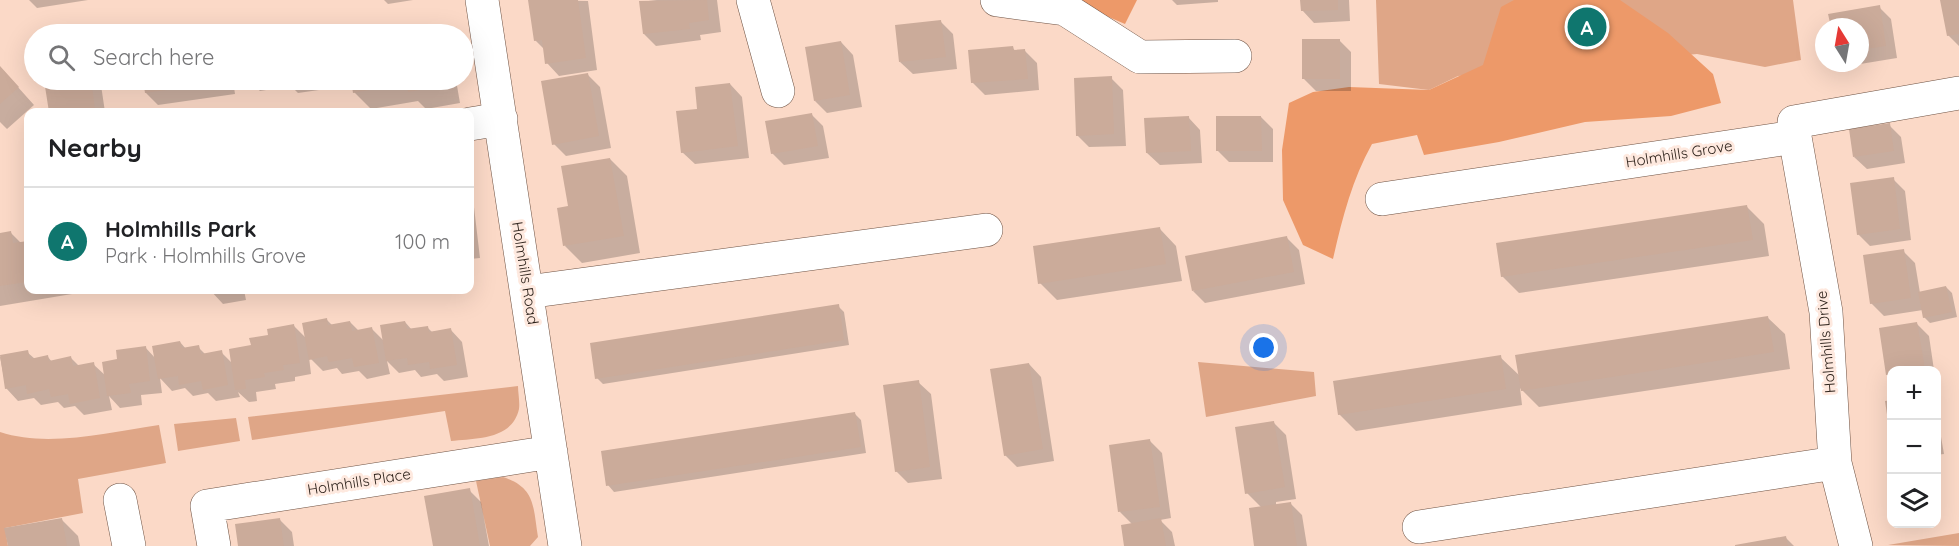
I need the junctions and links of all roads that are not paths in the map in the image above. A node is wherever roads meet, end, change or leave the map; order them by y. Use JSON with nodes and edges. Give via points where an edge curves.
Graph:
{"nodes":[{"id":1,"x":482,"y":0,"type":"edge"},
{"id":2,"x":753,"y":0,"type":"edge"},
{"id":3,"x":997,"y":0,"type":"edge"},
{"id":4,"x":1235,"y":56,"type":"dead end"},
{"id":5,"x":778,"y":91,"type":"dead end"},
{"id":6,"x":1959,"y":93,"type":"edge"},
{"id":7,"x":485,"y":122,"type":"edge"},
{"id":8,"x":1795,"y":137,"type":"junction"},
{"id":9,"x":1382,"y":199,"type":"dead end"},
{"id":10,"x":986,"y":230,"type":"dead end"},
{"id":11,"x":527,"y":292,"type":"junction"},
{"id":12,"x":551,"y":452,"type":"junction"},
{"id":13,"x":1835,"y":463,"type":"junction"},
{"id":14,"x":120,"y":500,"type":"dead end"},
{"id":15,"x":1419,"y":527,"type":"dead end"},
{"id":16,"x":129,"y":546,"type":"edge"},
{"id":17,"x":214,"y":546,"type":"edge"},
{"id":18,"x":565,"y":546,"type":"edge"},
{"id":19,"x":1856,"y":546,"type":"edge"}],
"edges":[{"from":1,"to":7,"type":"street","name":"Holmhills Road"},
{"from":2,"to":5,"type":"street"},
{"from":3,"to":4,"type":"street","via":[[1065,9],[1140,57]]},
{"from":6,"to":8,"type":"street","via":[[1794,122]]},
{"from":7,"to":11,"type":"street","name":"Holmhills Road"},
{"from":8,"to":9,"type":"street","name":"Holmhills Grove"},
{"from":8,"to":13,"type":"street","name":"Holmhills Drive","via":[[1826,312]]},
{"from":10,"to":11,"type":"street"},
{"from":11,"to":12,"type":"street","name":"Holmhills Road"},
{"from":12,"to":17,"type":"street","name":"Holmhills Place","via":[[207,506]]},
{"from":12,"to":18,"type":"street","name":"Holmhills Road"},
{"from":13,"to":15,"type":"street"},
{"from":13,"to":19,"type":"street","name":"Holmhills Drive"},
{"from":14,"to":16,"type":"street"}]}
